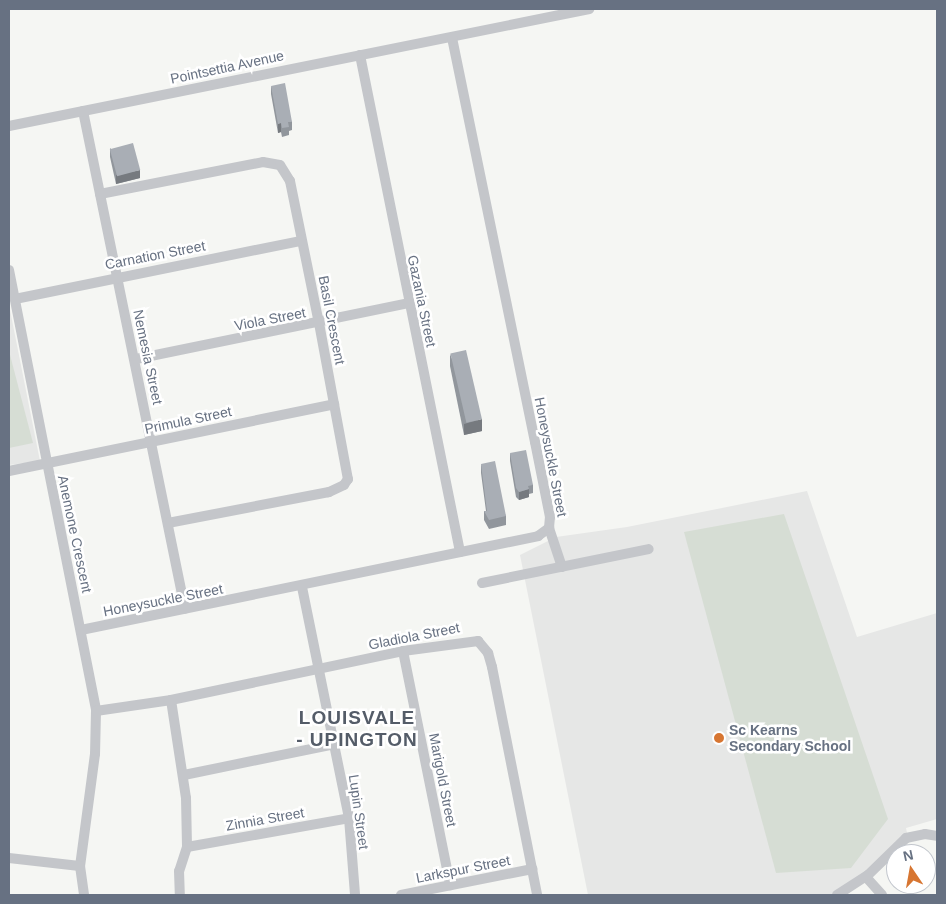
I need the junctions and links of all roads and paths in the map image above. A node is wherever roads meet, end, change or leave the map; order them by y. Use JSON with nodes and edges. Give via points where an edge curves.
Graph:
{"nodes":[{"id":1,"x":589,"y":9,"type":"edge"},
{"id":2,"x":452,"y":36,"type":"junction"},
{"id":3,"x":360,"y":55,"type":"junction"},
{"id":4,"x":83,"y":111,"type":"junction"},
{"id":5,"x":9,"y":126,"type":"edge"},
{"id":6,"x":100,"y":194,"type":"junction"},
{"id":7,"x":301,"y":241,"type":"junction"},
{"id":8,"x":9,"y":270,"type":"edge"},
{"id":9,"x":116,"y":276,"type":"junction"},
{"id":10,"x":15,"y":299,"type":"junction"},
{"id":11,"x":408,"y":303,"type":"junction"},
{"id":12,"x":319,"y":323,"type":"junction"},
{"id":13,"x":136,"y":359,"type":"junction"},
{"id":14,"x":334,"y":404,"type":"junction"},
{"id":15,"x":150,"y":442,"type":"junction"},
{"id":16,"x":47,"y":464,"type":"junction"},
{"id":17,"x":9,"y":471,"type":"edge"},
{"id":18,"x":168,"y":523,"type":"junction"},
{"id":19,"x":549,"y":528,"type":"junction"},
{"id":20,"x":649,"y":549,"type":"dead end"},
{"id":21,"x":460,"y":552,"type":"junction"},
{"id":22,"x":562,"y":566,"type":"junction"},
{"id":23,"x":482,"y":583,"type":"dead end"},
{"id":24,"x":302,"y":587,"type":"junction"},
{"id":25,"x":185,"y":609,"type":"junction"},
{"id":26,"x":80,"y":630,"type":"junction"},
{"id":27,"x":403,"y":651,"type":"junction"},
{"id":28,"x":320,"y":669,"type":"junction"},
{"id":29,"x":171,"y":700,"type":"junction"},
{"id":30,"x":96,"y":711,"type":"junction"},
{"id":31,"x":335,"y":744,"type":"junction"},
{"id":32,"x":184,"y":775,"type":"junction"},
{"id":33,"x":349,"y":818,"type":"junction"},
{"id":34,"x":937,"y":836,"type":"edge"},
{"id":35,"x":187,"y":847,"type":"junction"},
{"id":36,"x":9,"y":858,"type":"edge"},
{"id":37,"x":80,"y":866,"type":"junction"},
{"id":38,"x":532,"y":869,"type":"junction"},
{"id":39,"x":866,"y":876,"type":"junction"},
{"id":40,"x":450,"y":885,"type":"junction"},
{"id":41,"x":84,"y":895,"type":"edge"},
{"id":42,"x":180,"y":895,"type":"edge"},
{"id":43,"x":355,"y":895,"type":"edge"},
{"id":44,"x":400,"y":895,"type":"edge"},
{"id":45,"x":538,"y":895,"type":"edge"},
{"id":46,"x":837,"y":895,"type":"edge"},
{"id":47,"x":882,"y":895,"type":"edge"}],
"edges":[{"from":1,"to":2,"type":"street","name":"Pointsettia Avenue"},
{"from":2,"to":3,"type":"street","name":"Pointsettia Avenue"},
{"from":2,"to":19,"type":"street","name":"Honeysuckle Street","via":[[550,517]]},
{"from":3,"to":4,"type":"street","name":"Pointsettia Avenue"},
{"from":3,"to":11,"type":"street","name":"Gazania Street"},
{"from":4,"to":5,"type":"street","name":"Pointsettia Avenue"},
{"from":4,"to":6,"type":"street","name":"Nemesia Street"},
{"from":6,"to":7,"type":"street","name":"Basil Crescent","via":[[263,162],[275,163],[286,172],[290,181]]},
{"from":6,"to":9,"type":"street","name":"Nemesia Street"},
{"from":7,"to":9,"type":"street","name":"Carnation Street"},
{"from":7,"to":12,"type":"street","name":"Basil Crescent"},
{"from":8,"to":10,"type":"street","name":"Anemone Crescent"},
{"from":9,"to":10,"type":"street","name":"Carnation Street"},
{"from":9,"to":13,"type":"street","name":"Nemesia Street"},
{"from":10,"to":16,"type":"street","name":"Anemone Crescent"},
{"from":11,"to":12,"type":"street","name":"Viola Street"},
{"from":11,"to":21,"type":"street","name":"Gazania Street"},
{"from":12,"to":13,"type":"street","name":"Viola Street"},
{"from":12,"to":14,"type":"street","name":"Basil Crescent"},
{"from":13,"to":15,"type":"street","name":"Nemesia Street"},
{"from":14,"to":15,"type":"street","name":"Primula Street"},
{"from":14,"to":18,"type":"street","name":"Basil Crescent","via":[[347,469],[348,479],[344,485],[329,492]]},
{"from":15,"to":16,"type":"street","name":"Primula Street"},
{"from":15,"to":18,"type":"street","name":"Nemesia Street"},
{"from":16,"to":17,"type":"street","name":"Primula Street"},
{"from":16,"to":26,"type":"street","name":"Anemone Crescent"},
{"from":18,"to":25,"type":"street","name":"Nemesia Street"},
{"from":19,"to":21,"type":"street","name":"Honeysuckle Street","via":[[538,536]]},
{"from":19,"to":22,"type":"street"},
{"from":20,"to":22,"type":"street"},
{"from":21,"to":24,"type":"street","name":"Honeysuckle Street"},
{"from":22,"to":23,"type":"street"},
{"from":24,"to":25,"type":"street","name":"Honeysuckle Street"},
{"from":24,"to":28,"type":"street","name":"Lupin Street"},
{"from":25,"to":26,"type":"street","name":"Honeysuckle Street"},
{"from":26,"to":30,"type":"street","name":"Anemone Crescent"},
{"from":27,"to":28,"type":"street","name":"Gladiola Street"},
{"from":27,"to":38,"type":"street","name":"Gladiola Street","via":[[471,640],[484,645],[492,667]]},
{"from":27,"to":40,"type":"street","name":"Marigold Street"},
{"from":28,"to":29,"type":"street","name":"Gladiola Street"},
{"from":28,"to":31,"type":"street","name":"Lupin Street"},
{"from":29,"to":30,"type":"street","name":"Gladiola Street"},
{"from":29,"to":32,"type":"street"},
{"from":30,"to":37,"type":"street","name":"Anemone Crescent","via":[[95,754]]},
{"from":31,"to":32,"type":"street"},
{"from":31,"to":33,"type":"street","name":"Lupin Street"},
{"from":32,"to":35,"type":"street"},
{"from":33,"to":35,"type":"street","name":"Zinnia Street"},
{"from":33,"to":43,"type":"street","name":"Lupin Street"},
{"from":34,"to":39,"type":"street","via":[[910,837]]},
{"from":35,"to":42,"type":"street","via":[[178,881]]},
{"from":36,"to":37,"type":"street"},
{"from":37,"to":41,"type":"street","name":"Anemone Crescent"},
{"from":38,"to":40,"type":"street","name":"Larkspur Street"},
{"from":38,"to":45,"type":"street","name":"Gladiola Street"},
{"from":39,"to":46,"type":"street"},
{"from":39,"to":47,"type":"street"},
{"from":40,"to":44,"type":"street","name":"Larkspur Street"}]}
